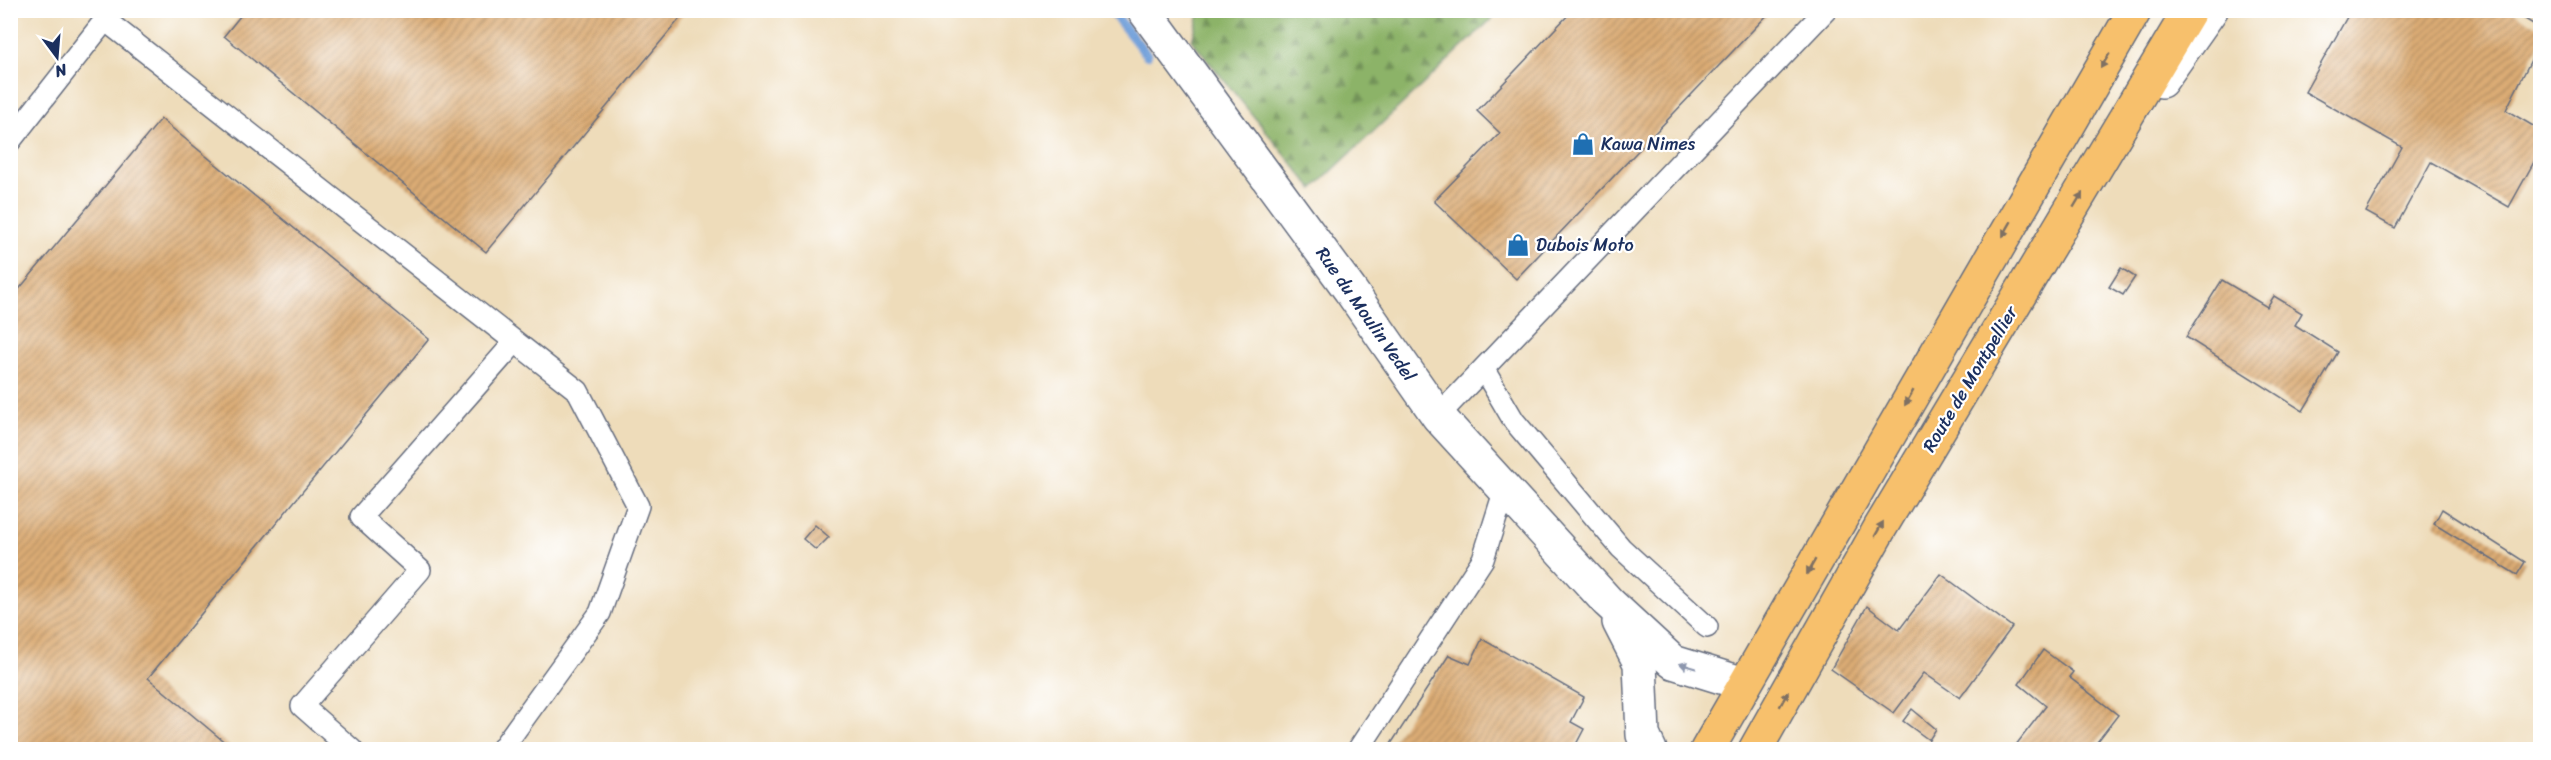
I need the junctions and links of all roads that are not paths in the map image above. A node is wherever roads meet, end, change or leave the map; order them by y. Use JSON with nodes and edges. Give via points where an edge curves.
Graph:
{"nodes":[{"id":1,"x":1144,"y":10,"type":"edge"},
{"id":2,"x":1826,"y":10,"type":"edge"},
{"id":3,"x":2135,"y":10,"type":"edge"},
{"id":4,"x":2190,"y":10,"type":"edge"},
{"id":5,"x":2211,"y":10,"type":"edge"},
{"id":6,"x":109,"y":15,"type":"edge"},
{"id":7,"x":2118,"y":134,"type":"junction"},
{"id":8,"x":10,"y":141,"type":"edge"},
{"id":9,"x":515,"y":342,"type":"junction"},
{"id":10,"x":1484,"y":370,"type":"junction"},
{"id":11,"x":1438,"y":416,"type":"junction"},
{"id":12,"x":1505,"y":489,"type":"junction"},
{"id":13,"x":1608,"y":602,"type":"junction"},
{"id":14,"x":1707,"y":627,"type":"dead end"},
{"id":15,"x":1744,"y":684,"type":"junction"},
{"id":16,"x":352,"y":750,"type":"edge"},
{"id":17,"x":501,"y":750,"type":"edge"},
{"id":18,"x":1358,"y":750,"type":"edge"},
{"id":19,"x":1650,"y":750,"type":"edge"},
{"id":20,"x":1707,"y":750,"type":"edge"},
{"id":21,"x":1755,"y":750,"type":"edge"}],
"edges":[{"from":1,"to":11,"type":"street","name":"Rue du Moulin Vedel"},
{"from":2,"to":10,"type":"lane"},
{"from":3,"to":15,"type":"main road","one_way":true},
{"from":4,"to":7,"type":"main road","name":"Route de Montpellier"},
{"from":5,"to":7,"type":"street","via":[[2176,64]]},
{"from":6,"to":8,"type":"lane"},
{"from":6,"to":9,"type":"lane"},
{"from":21,"to":7,"type":"main road","name":"Route de Montpellier","one_way":true,"via":[[1880,528]]},
{"from":9,"to":16,"type":"lane","via":[[361,517],[420,570],[302,706]]},
{"from":9,"to":17,"type":"lane","via":[[578,391],[638,506],[600,613]]},
{"from":10,"to":11,"type":"lane"},
{"from":10,"to":14,"type":"lane","via":[[1514,421],[1621,548]]},
{"from":11,"to":12,"type":"street","name":"Rue du Moulin Vedel"},
{"from":12,"to":13,"type":"street","name":"Rue du Moulin Vedel"},
{"from":12,"to":18,"type":"lane","via":[[1484,559]]},
{"from":15,"to":13,"type":"street","name":"Rue du Moulin Vedel","one_way":true,"via":[[1673,662]]},
{"from":13,"to":19,"type":"street","name":"Rue du Moulin Vedel","via":[[1640,663],[1643,735]]},
{"from":15,"to":20,"type":"main road"}]}
